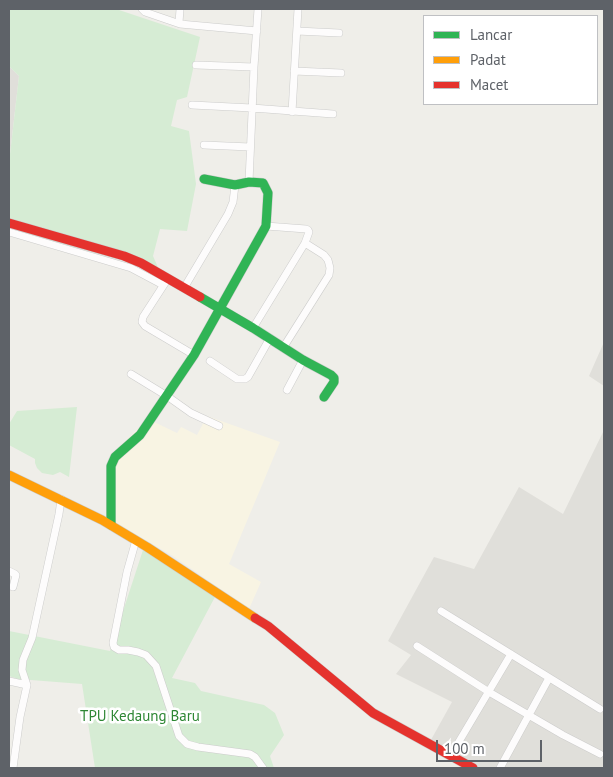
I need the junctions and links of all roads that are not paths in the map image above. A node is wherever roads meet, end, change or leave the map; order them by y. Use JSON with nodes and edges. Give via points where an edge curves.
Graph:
{"nodes":[{"id":1,"x":142,"y":9,"type":"edge"},
{"id":2,"x":180,"y":9,"type":"edge"},
{"id":3,"x":258,"y":9,"type":"edge"},
{"id":4,"x":298,"y":9,"type":"edge"},
{"id":5,"x":179,"y":23,"type":"junction"},
{"id":6,"x":296,"y":30,"type":"junction"},
{"id":7,"x":257,"y":31,"type":"junction"},
{"id":8,"x":339,"y":34,"type":"dead end"},
{"id":9,"x":196,"y":65,"type":"dead end"},
{"id":10,"x":254,"y":67,"type":"junction"},
{"id":11,"x":294,"y":71,"type":"junction"},
{"id":12,"x":341,"y":73,"type":"dead end"},
{"id":13,"x":192,"y":106,"type":"dead end"},
{"id":14,"x":252,"y":108,"type":"junction"},
{"id":15,"x":292,"y":112,"type":"junction"},
{"id":16,"x":333,"y":114,"type":"dead end"},
{"id":17,"x":204,"y":145,"type":"dead end"},
{"id":18,"x":250,"y":147,"type":"junction"},
{"id":19,"x":204,"y":179,"type":"dead end"},
{"id":20,"x":249,"y":182,"type":"junction"},
{"id":21,"x":235,"y":185,"type":"junction"},
{"id":22,"x":9,"y":223,"type":"edge"},
{"id":23,"x":266,"y":226,"type":"junction"},
{"id":24,"x":9,"y":232,"type":"edge"},
{"id":25,"x":305,"y":243,"type":"junction"},
{"id":26,"x":165,"y":282,"type":"junction"},
{"id":27,"x":184,"y":288,"type":"junction"},
{"id":28,"x":220,"y":309,"type":"junction"},
{"id":29,"x":253,"y":328,"type":"junction"},
{"id":30,"x":270,"y":338,"type":"junction"},
{"id":31,"x":283,"y":348,"type":"junction"},
{"id":32,"x":194,"y":355,"type":"junction"},
{"id":33,"x":303,"y":360,"type":"junction"},
{"id":34,"x":210,"y":361,"type":"dead end"},
{"id":35,"x":130,"y":374,"type":"dead end"},
{"id":36,"x":287,"y":390,"type":"dead end"},
{"id":37,"x":167,"y":396,"type":"junction"},
{"id":38,"x":324,"y":397,"type":"dead end"},
{"id":39,"x":219,"y":426,"type":"dead end"},
{"id":40,"x":9,"y":475,"type":"edge"},
{"id":41,"x":60,"y":499,"type":"junction"},
{"id":42,"x":111,"y":525,"type":"junction"},
{"id":43,"x":136,"y":540,"type":"junction"},
{"id":44,"x":9,"y":571,"type":"edge"},
{"id":45,"x":14,"y":588,"type":"dead end"},
{"id":46,"x":441,"y":612,"type":"dead end"},
{"id":47,"x":417,"y":646,"type":"dead end"},
{"id":48,"x":511,"y":654,"type":"junction"},
{"id":49,"x":549,"y":678,"type":"junction"},
{"id":50,"x":9,"y":681,"type":"edge"},
{"id":51,"x":27,"y":685,"type":"junction"},
{"id":52,"x":488,"y":692,"type":"junction"},
{"id":53,"x":600,"y":709,"type":"dead end"},
{"id":54,"x":529,"y":716,"type":"junction"},
{"id":55,"x":600,"y":754,"type":"dead end"},
{"id":56,"x":451,"y":755,"type":"junction"},
{"id":57,"x":13,"y":768,"type":"edge"},
{"id":58,"x":262,"y":768,"type":"edge"},
{"id":59,"x":473,"y":768,"type":"edge"},
{"id":60,"x":500,"y":768,"type":"edge"}],
"edges":[{"from":1,"to":5,"type":"street"},
{"from":2,"to":5,"type":"street"},
{"from":3,"to":7,"type":"street"},
{"from":4,"to":6,"type":"street"},
{"from":5,"to":7,"type":"street"},
{"from":6,"to":8,"type":"street"},
{"from":6,"to":11,"type":"street"},
{"from":7,"to":10,"type":"street"},
{"from":9,"to":10,"type":"street"},
{"from":10,"to":14,"type":"street"},
{"from":11,"to":12,"type":"street"},
{"from":11,"to":15,"type":"street"},
{"from":13,"to":14,"type":"street"},
{"from":14,"to":15,"type":"street"},
{"from":14,"to":18,"type":"street"},
{"from":15,"to":16,"type":"street"},
{"from":17,"to":18,"type":"street"},
{"from":18,"to":20,"type":"street"},
{"from":19,"to":21,"type":"street"},
{"from":20,"to":21,"type":"street"},
{"from":20,"to":23,"type":"street","via":[[263,183],[268,193]]},
{"from":21,"to":27,"type":"street","via":[[228,214]]},
{"from":22,"to":26,"type":"street","via":[[124,256],[141,263]]},
{"from":23,"to":25,"type":"street","via":[[306,228]]},
{"from":23,"to":28,"type":"street"},
{"from":24,"to":26,"type":"street","via":[[131,268]]},
{"from":25,"to":29,"type":"street"},
{"from":25,"to":31,"type":"street","via":[[328,260],[329,275]]},
{"from":26,"to":27,"type":"street"},
{"from":26,"to":32,"type":"street","via":[[142,322]]},
{"from":27,"to":28,"type":"street"},
{"from":28,"to":29,"type":"street"},
{"from":28,"to":32,"type":"street"},
{"from":29,"to":30,"type":"street"},
{"from":30,"to":31,"type":"street"},
{"from":30,"to":34,"type":"street","via":[[245,379],[233,377]]},
{"from":31,"to":33,"type":"street"},
{"from":32,"to":37,"type":"street"},
{"from":33,"to":36,"type":"street"},
{"from":33,"to":38,"type":"street","via":[[334,378]]},
{"from":35,"to":37,"type":"street"},
{"from":37,"to":39,"type":"street","via":[[191,413]]},
{"from":37,"to":42,"type":"street","via":[[140,435],[113,461]]},
{"from":40,"to":41,"type":"street"},
{"from":41,"to":42,"type":"street"},
{"from":41,"to":51,"type":"street","via":[[32,638],[23,660],[22,670]]},
{"from":42,"to":43,"type":"street"},
{"from":43,"to":56,"type":"street","via":[[268,626],[371,711]]},
{"from":43,"to":58,"type":"street","via":[[114,647],[146,655],[156,666],[179,736],[187,744],[250,754]]},
{"from":44,"to":45,"type":"street","via":[[16,575]]},
{"from":46,"to":48,"type":"street"},
{"from":47,"to":52,"type":"street"},
{"from":48,"to":49,"type":"street"},
{"from":48,"to":52,"type":"street"},
{"from":49,"to":53,"type":"street"},
{"from":49,"to":54,"type":"street"},
{"from":50,"to":51,"type":"street"},
{"from":51,"to":57,"type":"street"},
{"from":52,"to":54,"type":"street"},
{"from":52,"to":56,"type":"street"},
{"from":54,"to":55,"type":"street"},
{"from":54,"to":60,"type":"street"},
{"from":56,"to":59,"type":"street"}]}
